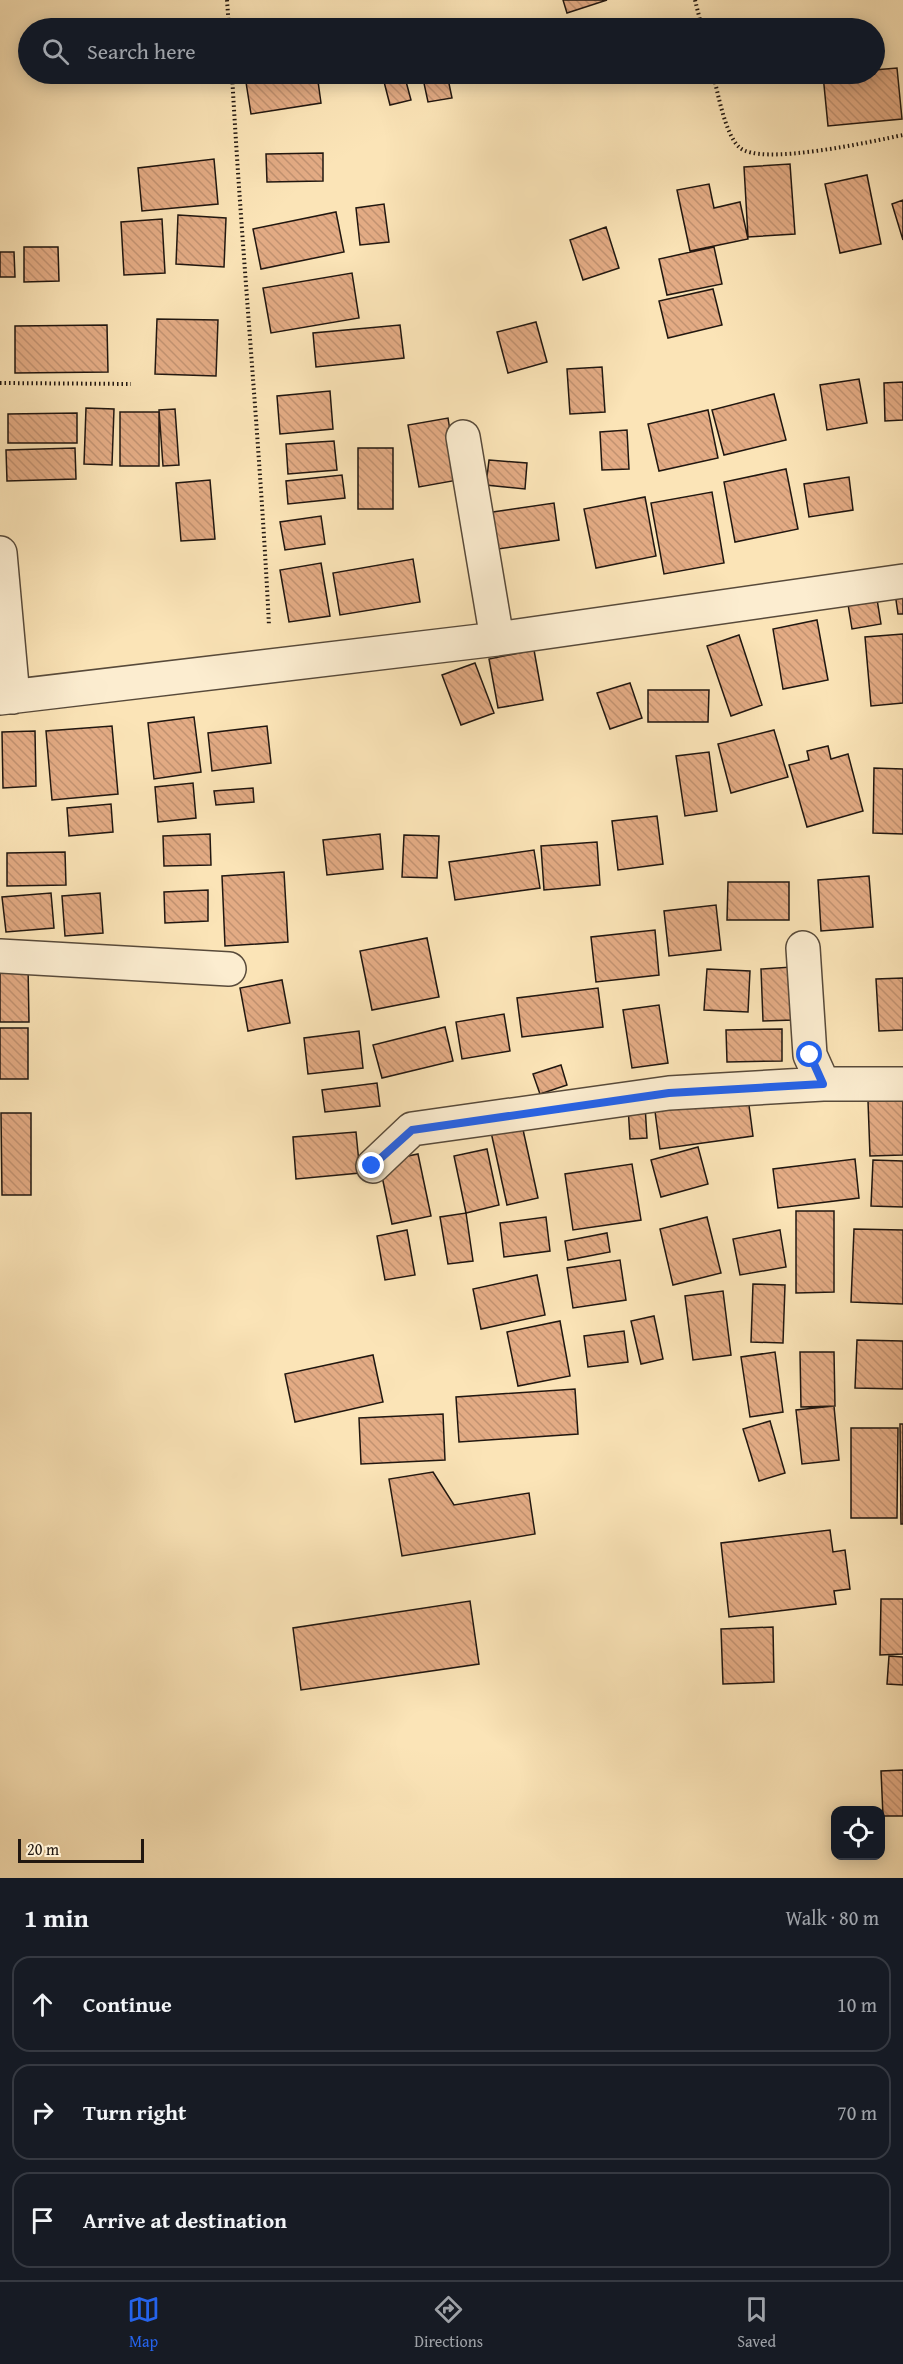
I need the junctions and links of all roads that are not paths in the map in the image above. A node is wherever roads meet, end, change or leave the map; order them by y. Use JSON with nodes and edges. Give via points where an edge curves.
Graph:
{"nodes":[{"id":1,"x":464,"y":437,"type":"dead end"},
{"id":2,"x":0,"y":553,"type":"edge"},
{"id":3,"x":903,"y":581,"type":"edge"},
{"id":4,"x":497,"y":639,"type":"junction"},
{"id":5,"x":6,"y":698,"type":"edge"},
{"id":6,"x":803,"y":948,"type":"dead end"},
{"id":7,"x":0,"y":956,"type":"edge"},
{"id":8,"x":229,"y":969,"type":"dead end"},
{"id":9,"x":823,"y":1084,"type":"junction"},
{"id":10,"x":903,"y":1084,"type":"edge"},
{"id":11,"x":372,"y":1166,"type":"dead end"}],
"edges":[{"from":1,"to":4,"type":"street"},
{"from":2,"to":5,"type":"street"},
{"from":3,"to":4,"type":"street"},
{"from":4,"to":5,"type":"street"},
{"from":6,"to":9,"type":"street","via":[[810,1055]]},
{"from":7,"to":8,"type":"street"},
{"from":9,"to":10,"type":"street"},
{"from":9,"to":11,"type":"street","via":[[669,1093],[412,1130]]}]}
